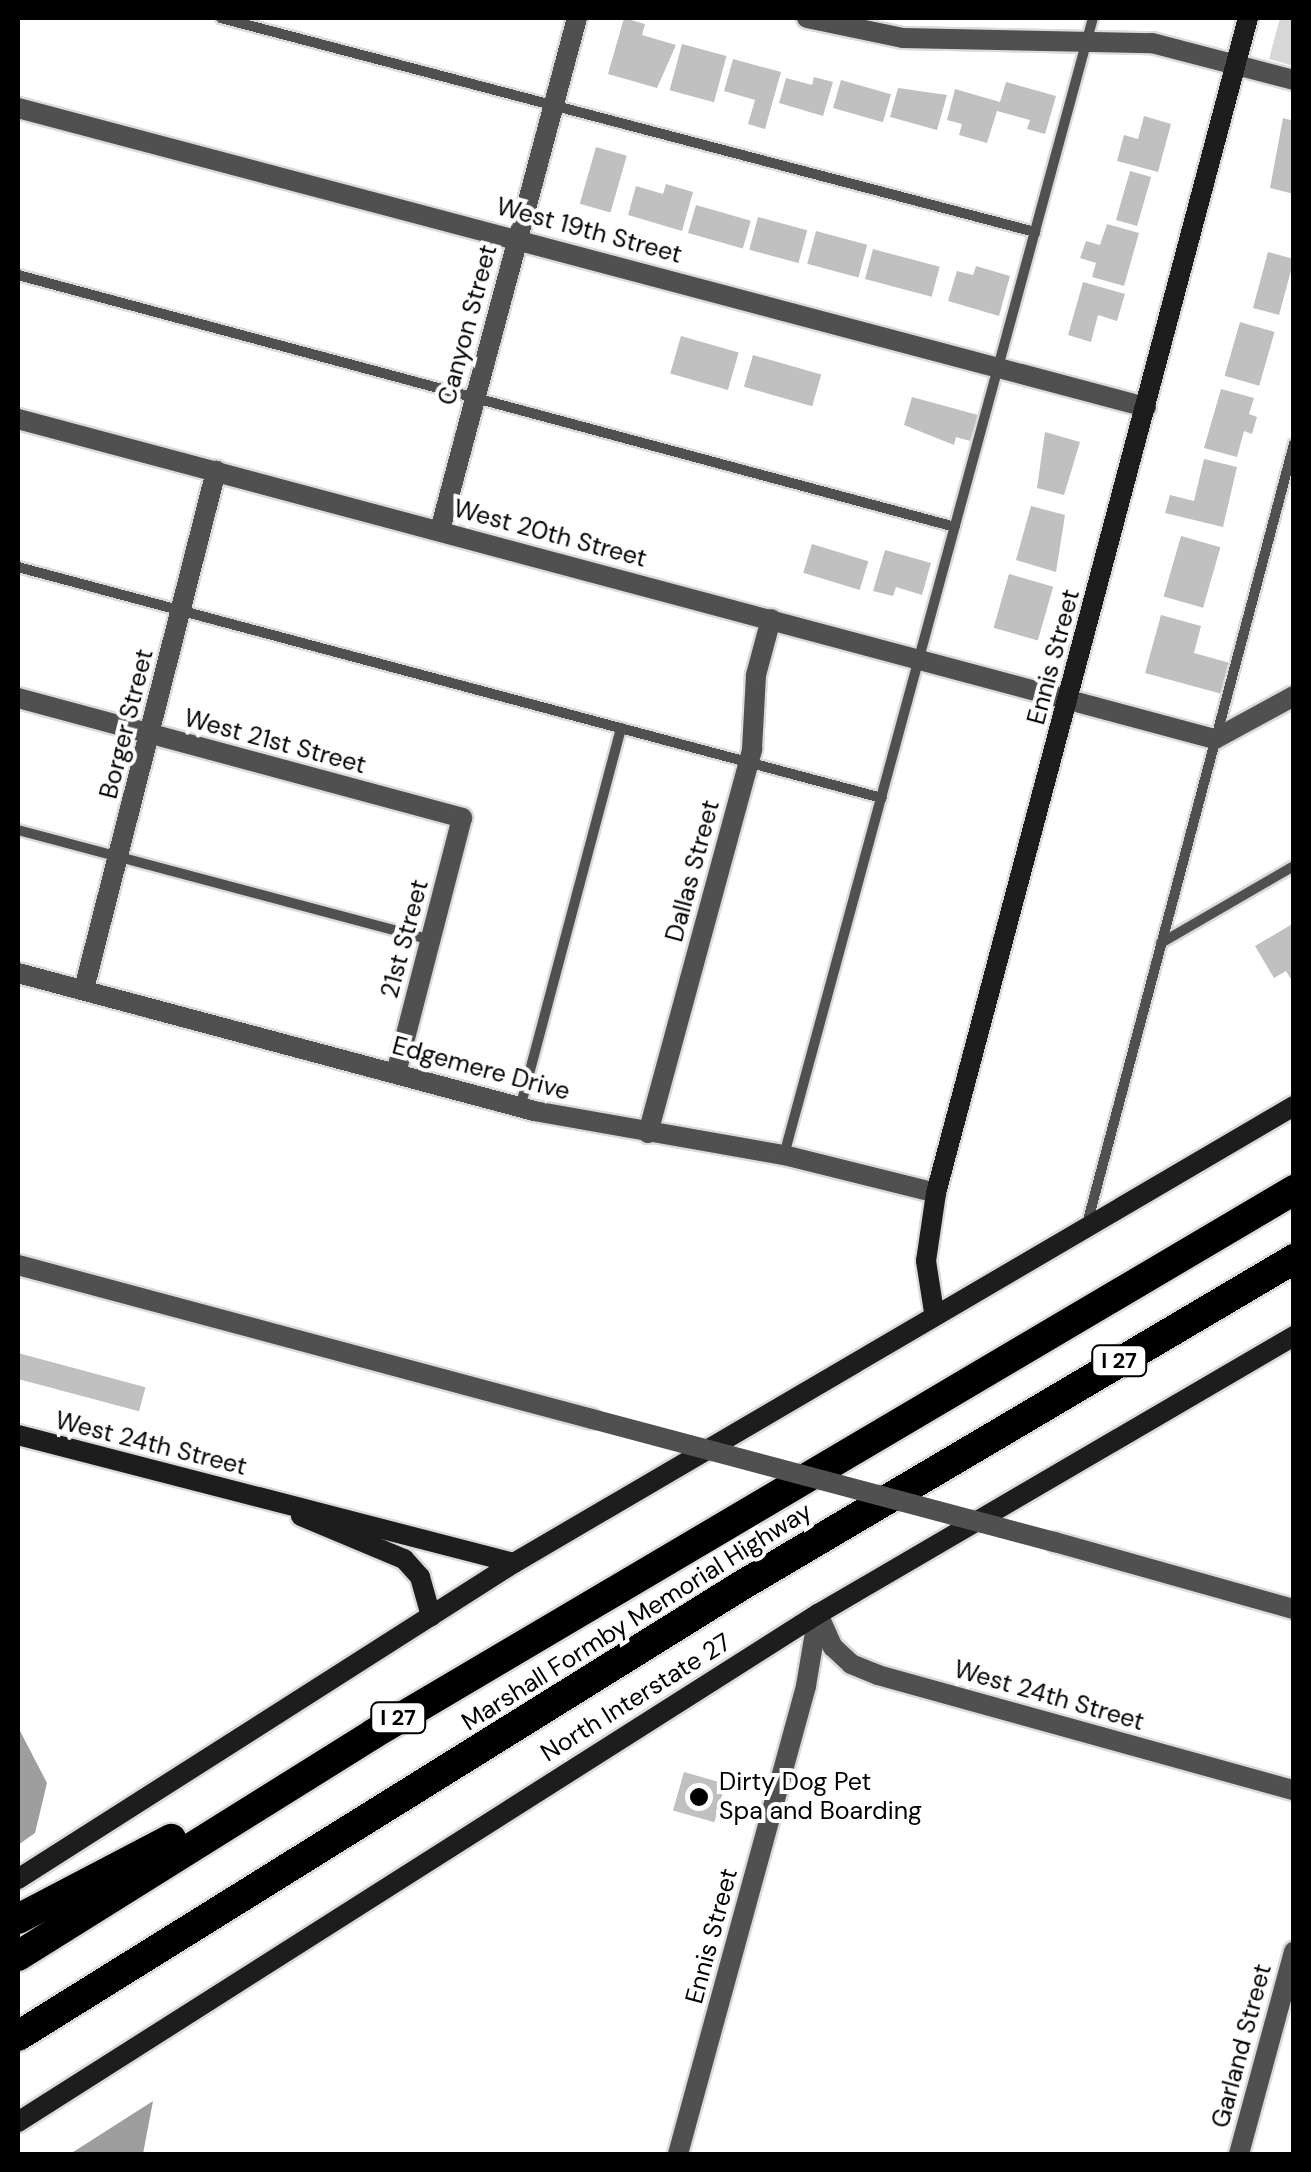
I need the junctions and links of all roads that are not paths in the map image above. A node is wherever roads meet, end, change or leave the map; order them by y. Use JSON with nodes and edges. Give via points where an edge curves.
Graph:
{"nodes":[{"id":1,"x":221,"y":18,"type":"edge"},
{"id":2,"x":577,"y":18,"type":"edge"},
{"id":3,"x":806,"y":18,"type":"edge"},
{"id":4,"x":1093,"y":18,"type":"edge"},
{"id":5,"x":1248,"y":18,"type":"edge"},
{"id":6,"x":1087,"y":40,"type":"junction"},
{"id":7,"x":1236,"y":64,"type":"junction"},
{"id":8,"x":1294,"y":80,"type":"edge"},
{"id":9,"x":553,"y":106,"type":"junction"},
{"id":10,"x":18,"y":108,"type":"edge"},
{"id":11,"x":1035,"y":232,"type":"junction"},
{"id":12,"x":517,"y":238,"type":"junction"},
{"id":13,"x":18,"y":275,"type":"edge"},
{"id":14,"x":998,"y":367,"type":"junction"},
{"id":15,"x":475,"y":398,"type":"junction"},
{"id":16,"x":1146,"y":407,"type":"junction"},
{"id":17,"x":18,"y":419,"type":"edge"},
{"id":18,"x":1294,"y":444,"type":"edge"},
{"id":19,"x":216,"y":471,"type":"junction"},
{"id":20,"x":955,"y":527,"type":"junction"},
{"id":21,"x":440,"y":530,"type":"junction"},
{"id":22,"x":18,"y":567,"type":"edge"},
{"id":23,"x":182,"y":611,"type":"junction"},
{"id":24,"x":771,"y":619,"type":"junction"},
{"id":25,"x":919,"y":660,"type":"junction"},
{"id":26,"x":1294,"y":696,"type":"edge"},
{"id":27,"x":18,"y":698,"type":"edge"},
{"id":28,"x":1068,"y":700,"type":"junction"},
{"id":29,"x":622,"y":728,"type":"junction"},
{"id":30,"x":152,"y":734,"type":"junction"},
{"id":31,"x":1215,"y":740,"type":"junction"},
{"id":32,"x":748,"y":762,"type":"junction"},
{"id":33,"x":882,"y":798,"type":"junction"},
{"id":34,"x":462,"y":818,"type":"joint"},
{"id":35,"x":18,"y":830,"type":"edge"},
{"id":36,"x":119,"y":856,"type":"junction"},
{"id":37,"x":1294,"y":866,"type":"edge"},
{"id":38,"x":430,"y":940,"type":"junction"},
{"id":39,"x":1161,"y":943,"type":"junction"},
{"id":40,"x":18,"y":973,"type":"edge"},
{"id":41,"x":84,"y":989,"type":"junction"},
{"id":42,"x":396,"y":1073,"type":"junction"},
{"id":43,"x":1294,"y":1106,"type":"edge"},
{"id":44,"x":520,"y":1108,"type":"junction"},
{"id":45,"x":648,"y":1134,"type":"junction"},
{"id":46,"x":784,"y":1155,"type":"junction"},
{"id":47,"x":1294,"y":1190,"type":"edge"},
{"id":48,"x":936,"y":1194,"type":"junction"},
{"id":49,"x":1087,"y":1224,"type":"junction"},
{"id":50,"x":1294,"y":1259,"type":"edge"},
{"id":51,"x":18,"y":1265,"type":"edge"},
{"id":52,"x":934,"y":1312,"type":"junction"},
{"id":53,"x":1294,"y":1336,"type":"edge"},
{"id":54,"x":18,"y":1435,"type":"edge"},
{"id":55,"x":272,"y":1500,"type":"junction"},
{"id":56,"x":514,"y":1562,"type":"junction"},
{"id":57,"x":1294,"y":1609,"type":"edge"},
{"id":58,"x":818,"y":1614,"type":"junction"},
{"id":59,"x":431,"y":1616,"type":"junction"},
{"id":60,"x":373,"y":1734,"type":"junction"},
{"id":61,"x":1294,"y":1790,"type":"edge"},
{"id":62,"x":18,"y":1879,"type":"edge"},
{"id":63,"x":18,"y":1919,"type":"edge"},
{"id":64,"x":196,"y":1928,"type":"junction"},
{"id":65,"x":1294,"y":1951,"type":"edge"},
{"id":66,"x":18,"y":1956,"type":"edge"},
{"id":67,"x":1290,"y":1978,"type":"edge"},
{"id":68,"x":18,"y":2036,"type":"edge"},
{"id":69,"x":18,"y":2056,"type":"edge"},
{"id":70,"x":18,"y":2122,"type":"edge"},
{"id":71,"x":678,"y":2154,"type":"edge"},
{"id":72,"x":1239,"y":2154,"type":"edge"}],
"edges":[{"from":1,"to":9,"type":"lane"},
{"from":2,"to":9,"type":"street","name":"Canyon Street"},
{"from":3,"to":6,"type":"street","via":[[903,38]]},
{"from":4,"to":6,"type":"lane"},
{"from":5,"to":7,"type":"main road","name":"Ennis Street"},
{"from":6,"to":7,"type":"street","via":[[1152,43]]},
{"from":6,"to":11,"type":"lane"},
{"from":7,"to":8,"type":"street"},
{"from":7,"to":16,"type":"main road","name":"Ennis Street"},
{"from":9,"to":11,"type":"lane"},
{"from":9,"to":12,"type":"street","name":"Canyon Street"},
{"from":10,"to":12,"type":"street","name":"West 19th Street"},
{"from":11,"to":14,"type":"lane"},
{"from":12,"to":14,"type":"street","name":"West 19th Street"},
{"from":12,"to":15,"type":"street","name":"Canyon Street"},
{"from":13,"to":15,"type":"lane"},
{"from":14,"to":16,"type":"street","name":"West 19th Street"},
{"from":14,"to":20,"type":"lane"},
{"from":15,"to":20,"type":"lane"},
{"from":15,"to":21,"type":"street","name":"Canyon Street"},
{"from":16,"to":28,"type":"main road","name":"Ennis Street"},
{"from":17,"to":19,"type":"street","name":"West 20th Street"},
{"from":18,"to":31,"type":"lane"},
{"from":19,"to":21,"type":"street","name":"West 20th Street"},
{"from":19,"to":23,"type":"street","name":"Borger Street"},
{"from":20,"to":25,"type":"lane"},
{"from":21,"to":24,"type":"street","name":"West 20th Street"},
{"from":22,"to":23,"type":"lane"},
{"from":23,"to":29,"type":"lane"},
{"from":23,"to":30,"type":"street","name":"Borger Street"},
{"from":24,"to":25,"type":"street","name":"West 20th Street"},
{"from":24,"to":32,"type":"street","name":"Dallas Street","via":[[756,675]]},
{"from":25,"to":28,"type":"street","name":"West 20th Street"},
{"from":25,"to":33,"type":"lane"},
{"from":26,"to":31,"type":"street"},
{"from":27,"to":30,"type":"street","name":"West 21st Street"},
{"from":28,"to":31,"type":"street","name":"West 20th Street"},
{"from":28,"to":48,"type":"main road","name":"Ennis Street"},
{"from":29,"to":32,"type":"lane"},
{"from":29,"to":44,"type":"lane"},
{"from":30,"to":34,"type":"street","name":"West 21st Street"},
{"from":30,"to":36,"type":"street","name":"Borger Street"},
{"from":31,"to":39,"type":"lane"},
{"from":32,"to":33,"type":"lane"},
{"from":32,"to":45,"type":"street","name":"Dallas Street"},
{"from":33,"to":46,"type":"lane"},
{"from":34,"to":38,"type":"street","name":"21st Street"},
{"from":35,"to":36,"type":"lane"},
{"from":36,"to":38,"type":"lane"},
{"from":36,"to":41,"type":"street","name":"Borger Street"},
{"from":37,"to":39,"type":"lane"},
{"from":38,"to":42,"type":"street","name":"21st Street"},
{"from":39,"to":49,"type":"lane"},
{"from":40,"to":41,"type":"street","name":"Edgemere Drive"},
{"from":41,"to":42,"type":"street","name":"Edgemere Drive"},
{"from":42,"to":44,"type":"street","name":"Edgemere Drive"},
{"from":43,"to":49,"type":"main road"},
{"from":44,"to":45,"type":"street","name":"Edgemere Drive"},
{"from":45,"to":46,"type":"street","name":"Edgemere Drive"},
{"from":46,"to":48,"type":"street","name":"Edgemere Drive"},
{"from":47,"to":60,"type":"highway","name":"Marshall Formby Memorial Highway","number":"I 27"},
{"from":48,"to":52,"type":"main road","name":"Ennis Street","via":[[926,1261]]},
{"from":49,"to":52,"type":"main road"},
{"from":50,"to":64,"type":"highway","name":"Marshall Formby Memorial Highway","number":"I 27","via":[[739,1587]]},
{"from":51,"to":57,"type":"street","bridge":true},
{"from":52,"to":56,"type":"main road"},
{"from":53,"to":58,"type":"main road","name":"North Interstate 27"},
{"from":54,"to":55,"type":"main road","name":"West 24th Street"},
{"from":55,"to":56,"type":"main road","name":"West 24th Street"},
{"from":55,"to":59,"type":"main road","name":"West 24th Street","via":[[404,1560],[420,1577]]},
{"from":56,"to":59,"type":"main road"},
{"from":58,"to":61,"type":"street","name":"West 24th Street","via":[[833,1647],[851,1664],[878,1674]]},
{"from":58,"to":70,"type":"main road","name":"North Interstate 27"},
{"from":58,"to":71,"type":"street","name":"Ennis Street","via":[[806,1686]]},
{"from":59,"to":62,"type":"main road"},
{"from":60,"to":63,"type":"highway"},
{"from":60,"to":66,"type":"highway","name":"Marshall Formby Memorial Highway","number":"I 27"},
{"from":64,"to":68,"type":"highway","name":"Marshall Formby Memorial Highway","number":"I 27"},
{"from":64,"to":69,"type":"highway"},
{"from":65,"to":67,"type":"street","name":"Garland Street"},
{"from":67,"to":72,"type":"street","name":"Garland Street"}]}
